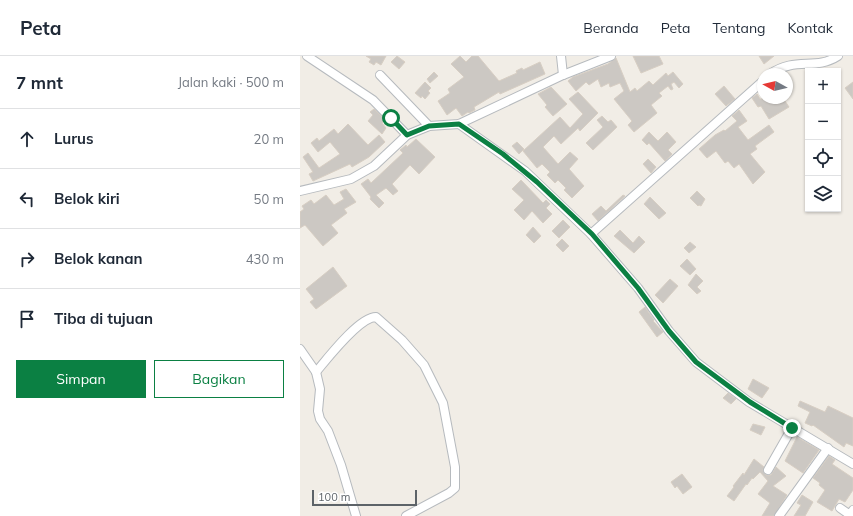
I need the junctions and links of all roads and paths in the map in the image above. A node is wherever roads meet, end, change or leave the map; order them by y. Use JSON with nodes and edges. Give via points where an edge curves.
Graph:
{"nodes":[{"id":1,"x":307,"y":56,"type":"edge"},
{"id":2,"x":561,"y":56,"type":"edge"},
{"id":3,"x":611,"y":56,"type":"edge"},
{"id":4,"x":838,"y":56,"type":"edge"},
{"id":5,"x":778,"y":68,"type":"edge"},
{"id":6,"x":380,"y":75,"type":"dead end"},
{"id":7,"x":562,"y":75,"type":"junction"},
{"id":8,"x":757,"y":86,"type":"edge"},
{"id":9,"x":459,"y":124,"type":"junction"},
{"id":10,"x":429,"y":126,"type":"junction"},
{"id":11,"x":407,"y":135,"type":"junction"},
{"id":12,"x":300,"y":191,"type":"edge"},
{"id":13,"x":592,"y":234,"type":"junction"},
{"id":14,"x":300,"y":349,"type":"edge"},
{"id":15,"x":316,"y":372,"type":"junction"},
{"id":16,"x":792,"y":428,"type":"junction"},
{"id":17,"x":828,"y":448,"type":"junction"},
{"id":18,"x":853,"y":464,"type":"edge"},
{"id":19,"x":768,"y":470,"type":"dead end"},
{"id":20,"x":840,"y":508,"type":"dead end"},
{"id":21,"x":853,"y":510,"type":"edge"},
{"id":22,"x":356,"y":516,"type":"edge"},
{"id":23,"x":406,"y":516,"type":"edge"},
{"id":24,"x":779,"y":516,"type":"edge"}],
"edges":[{"from":1,"to":11,"type":"street","via":[[373,100]]},
{"from":2,"to":7,"type":"street"},
{"from":3,"to":7,"type":"street"},
{"from":4,"to":5,"type":"street","via":[[822,61],[792,61]]},
{"from":6,"to":10,"type":"street"},
{"from":7,"to":9,"type":"street"},
{"from":8,"to":13,"type":"street"},
{"from":9,"to":10,"type":"street"},
{"from":9,"to":13,"type":"street","via":[[525,171]]},
{"from":10,"to":11,"type":"street"},
{"from":11,"to":12,"type":"street","via":[[374,166],[351,179]]},
{"from":13,"to":16,"type":"street","via":[[696,362],[750,402]]},
{"from":14,"to":15,"type":"street"},
{"from":15,"to":22,"type":"street","via":[[320,389],[320,419],[328,431],[341,465]]},
{"from":15,"to":23,"type":"street","via":[[342,341],[365,320],[373,317],[402,340],[424,365],[443,403],[456,480],[455,488],[449,493]]},
{"from":16,"to":17,"type":"street"},
{"from":16,"to":19,"type":"street"},
{"from":17,"to":18,"type":"street"},
{"from":17,"to":24,"type":"street"},
{"from":20,"to":21,"type":"street","via":[[850,514]]}]}
